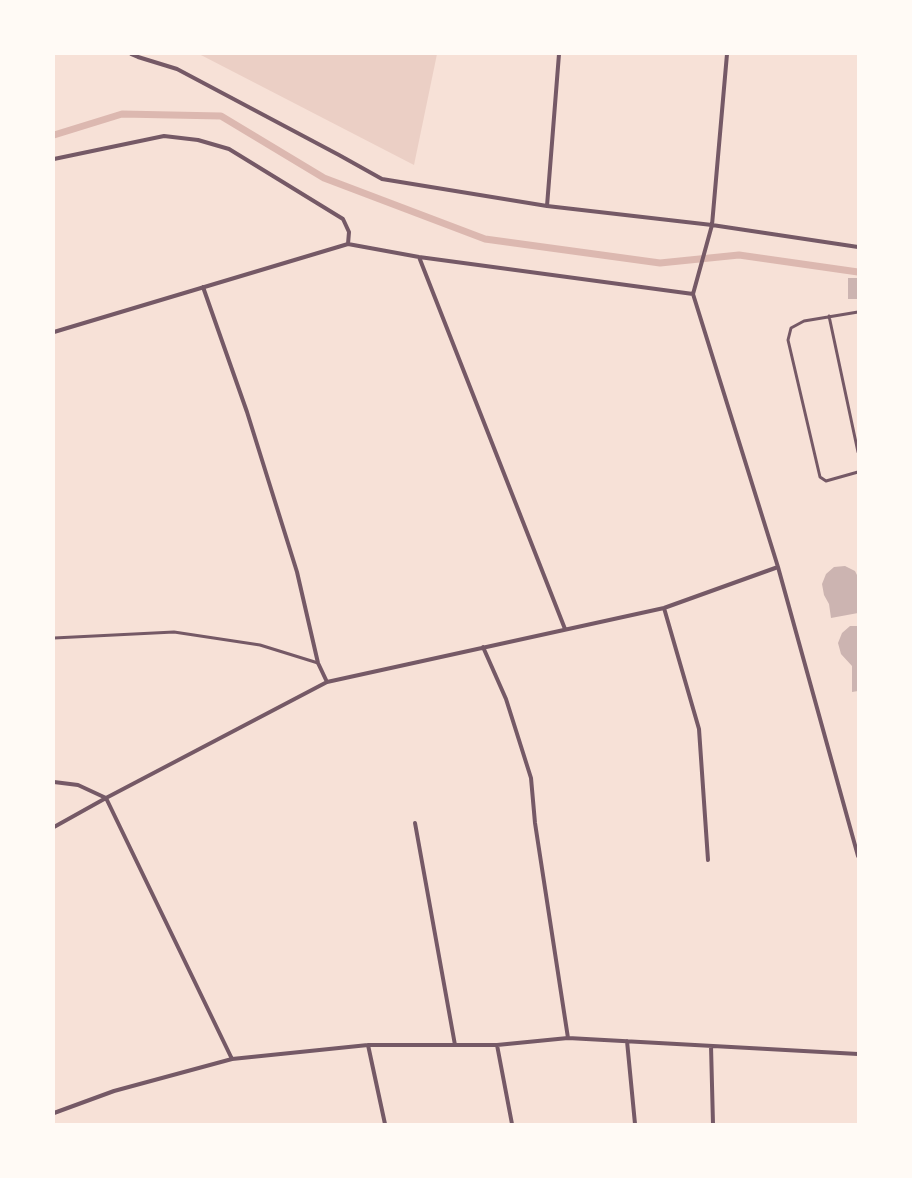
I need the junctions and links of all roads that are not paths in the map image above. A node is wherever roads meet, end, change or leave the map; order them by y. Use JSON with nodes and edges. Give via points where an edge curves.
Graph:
{"nodes":[{"id":1,"x":130,"y":54,"type":"edge"},
{"id":2,"x":559,"y":54,"type":"edge"},
{"id":3,"x":726,"y":54,"type":"edge"},
{"id":4,"x":54,"y":159,"type":"edge"},
{"id":5,"x":547,"y":206,"type":"junction"},
{"id":6,"x":712,"y":225,"type":"junction"},
{"id":7,"x":348,"y":244,"type":"junction"},
{"id":8,"x":858,"y":247,"type":"edge"},
{"id":9,"x":419,"y":257,"type":"junction"},
{"id":10,"x":203,"y":287,"type":"junction"},
{"id":11,"x":693,"y":294,"type":"junction"},
{"id":12,"x":858,"y":312,"type":"edge"},
{"id":13,"x":829,"y":316,"type":"junction"},
{"id":14,"x":54,"y":332,"type":"edge"},
{"id":15,"x":858,"y":452,"type":"edge"},
{"id":16,"x":858,"y":472,"type":"edge"},
{"id":17,"x":778,"y":568,"type":"junction"},
{"id":18,"x":664,"y":608,"type":"junction"},
{"id":19,"x":565,"y":629,"type":"junction"},
{"id":20,"x":54,"y":638,"type":"edge"},
{"id":21,"x":483,"y":647,"type":"junction"},
{"id":22,"x":318,"y":663,"type":"junction"},
{"id":23,"x":328,"y":682,"type":"junction"},
{"id":24,"x":54,"y":782,"type":"edge"},
{"id":25,"x":106,"y":798,"type":"junction"},
{"id":26,"x":415,"y":823,"type":"dead end"},
{"id":27,"x":54,"y":827,"type":"edge"},
{"id":28,"x":858,"y":856,"type":"edge"},
{"id":29,"x":708,"y":860,"type":"dead end"},
{"id":30,"x":568,"y":1038,"type":"junction"},
{"id":31,"x":627,"y":1041,"type":"junction"},
{"id":32,"x":368,"y":1044,"type":"junction"},
{"id":33,"x":455,"y":1044,"type":"junction"},
{"id":34,"x":497,"y":1044,"type":"junction"},
{"id":35,"x":711,"y":1046,"type":"junction"},
{"id":36,"x":858,"y":1054,"type":"edge"},
{"id":37,"x":232,"y":1059,"type":"junction"},
{"id":38,"x":54,"y":1113,"type":"edge"},
{"id":39,"x":385,"y":1124,"type":"edge"},
{"id":40,"x":512,"y":1124,"type":"edge"},
{"id":41,"x":635,"y":1124,"type":"edge"},
{"id":42,"x":712,"y":1124,"type":"edge"}],
"edges":[{"from":1,"to":5,"type":"street","via":[[177,69],[382,180]]},
{"from":2,"to":5,"type":"street"},
{"from":3,"to":6,"type":"street"},
{"from":4,"to":7,"type":"street","via":[[164,136],[198,140],[229,149],[343,219],[349,232]]},
{"from":5,"to":6,"type":"street"},
{"from":6,"to":8,"type":"street"},
{"from":6,"to":11,"type":"street"},
{"from":7,"to":9,"type":"street"},
{"from":7,"to":10,"type":"street"},
{"from":9,"to":11,"type":"street"},
{"from":9,"to":19,"type":"street"},
{"from":10,"to":14,"type":"street"},
{"from":10,"to":22,"type":"street","via":[[247,412],[297,572]]},
{"from":11,"to":17,"type":"street"},
{"from":12,"to":13,"type":"lane"},
{"from":13,"to":15,"type":"lane"},
{"from":13,"to":16,"type":"lane","via":[[804,320],[791,328],[788,340],[820,477],[826,481]]},
{"from":17,"to":18,"type":"street"},
{"from":17,"to":28,"type":"street"},
{"from":18,"to":19,"type":"street"},
{"from":18,"to":29,"type":"street","via":[[699,730]]},
{"from":19,"to":21,"type":"street"},
{"from":20,"to":22,"type":"lane","via":[[174,632],[260,645]]},
{"from":21,"to":23,"type":"street"},
{"from":21,"to":30,"type":"street","via":[[506,699],[531,778]]},
{"from":22,"to":23,"type":"street"},
{"from":23,"to":25,"type":"street"},
{"from":24,"to":25,"type":"street","via":[[78,785]]},
{"from":25,"to":27,"type":"street"},
{"from":25,"to":37,"type":"street"},
{"from":26,"to":33,"type":"street"},
{"from":30,"to":31,"type":"street"},
{"from":30,"to":34,"type":"street"},
{"from":31,"to":35,"type":"street"},
{"from":31,"to":41,"type":"street"},
{"from":32,"to":33,"type":"street"},
{"from":32,"to":37,"type":"street"},
{"from":32,"to":39,"type":"street"},
{"from":33,"to":34,"type":"street"},
{"from":34,"to":40,"type":"street"},
{"from":35,"to":36,"type":"street"},
{"from":35,"to":42,"type":"street"},
{"from":37,"to":38,"type":"street","via":[[114,1091]]}]}
